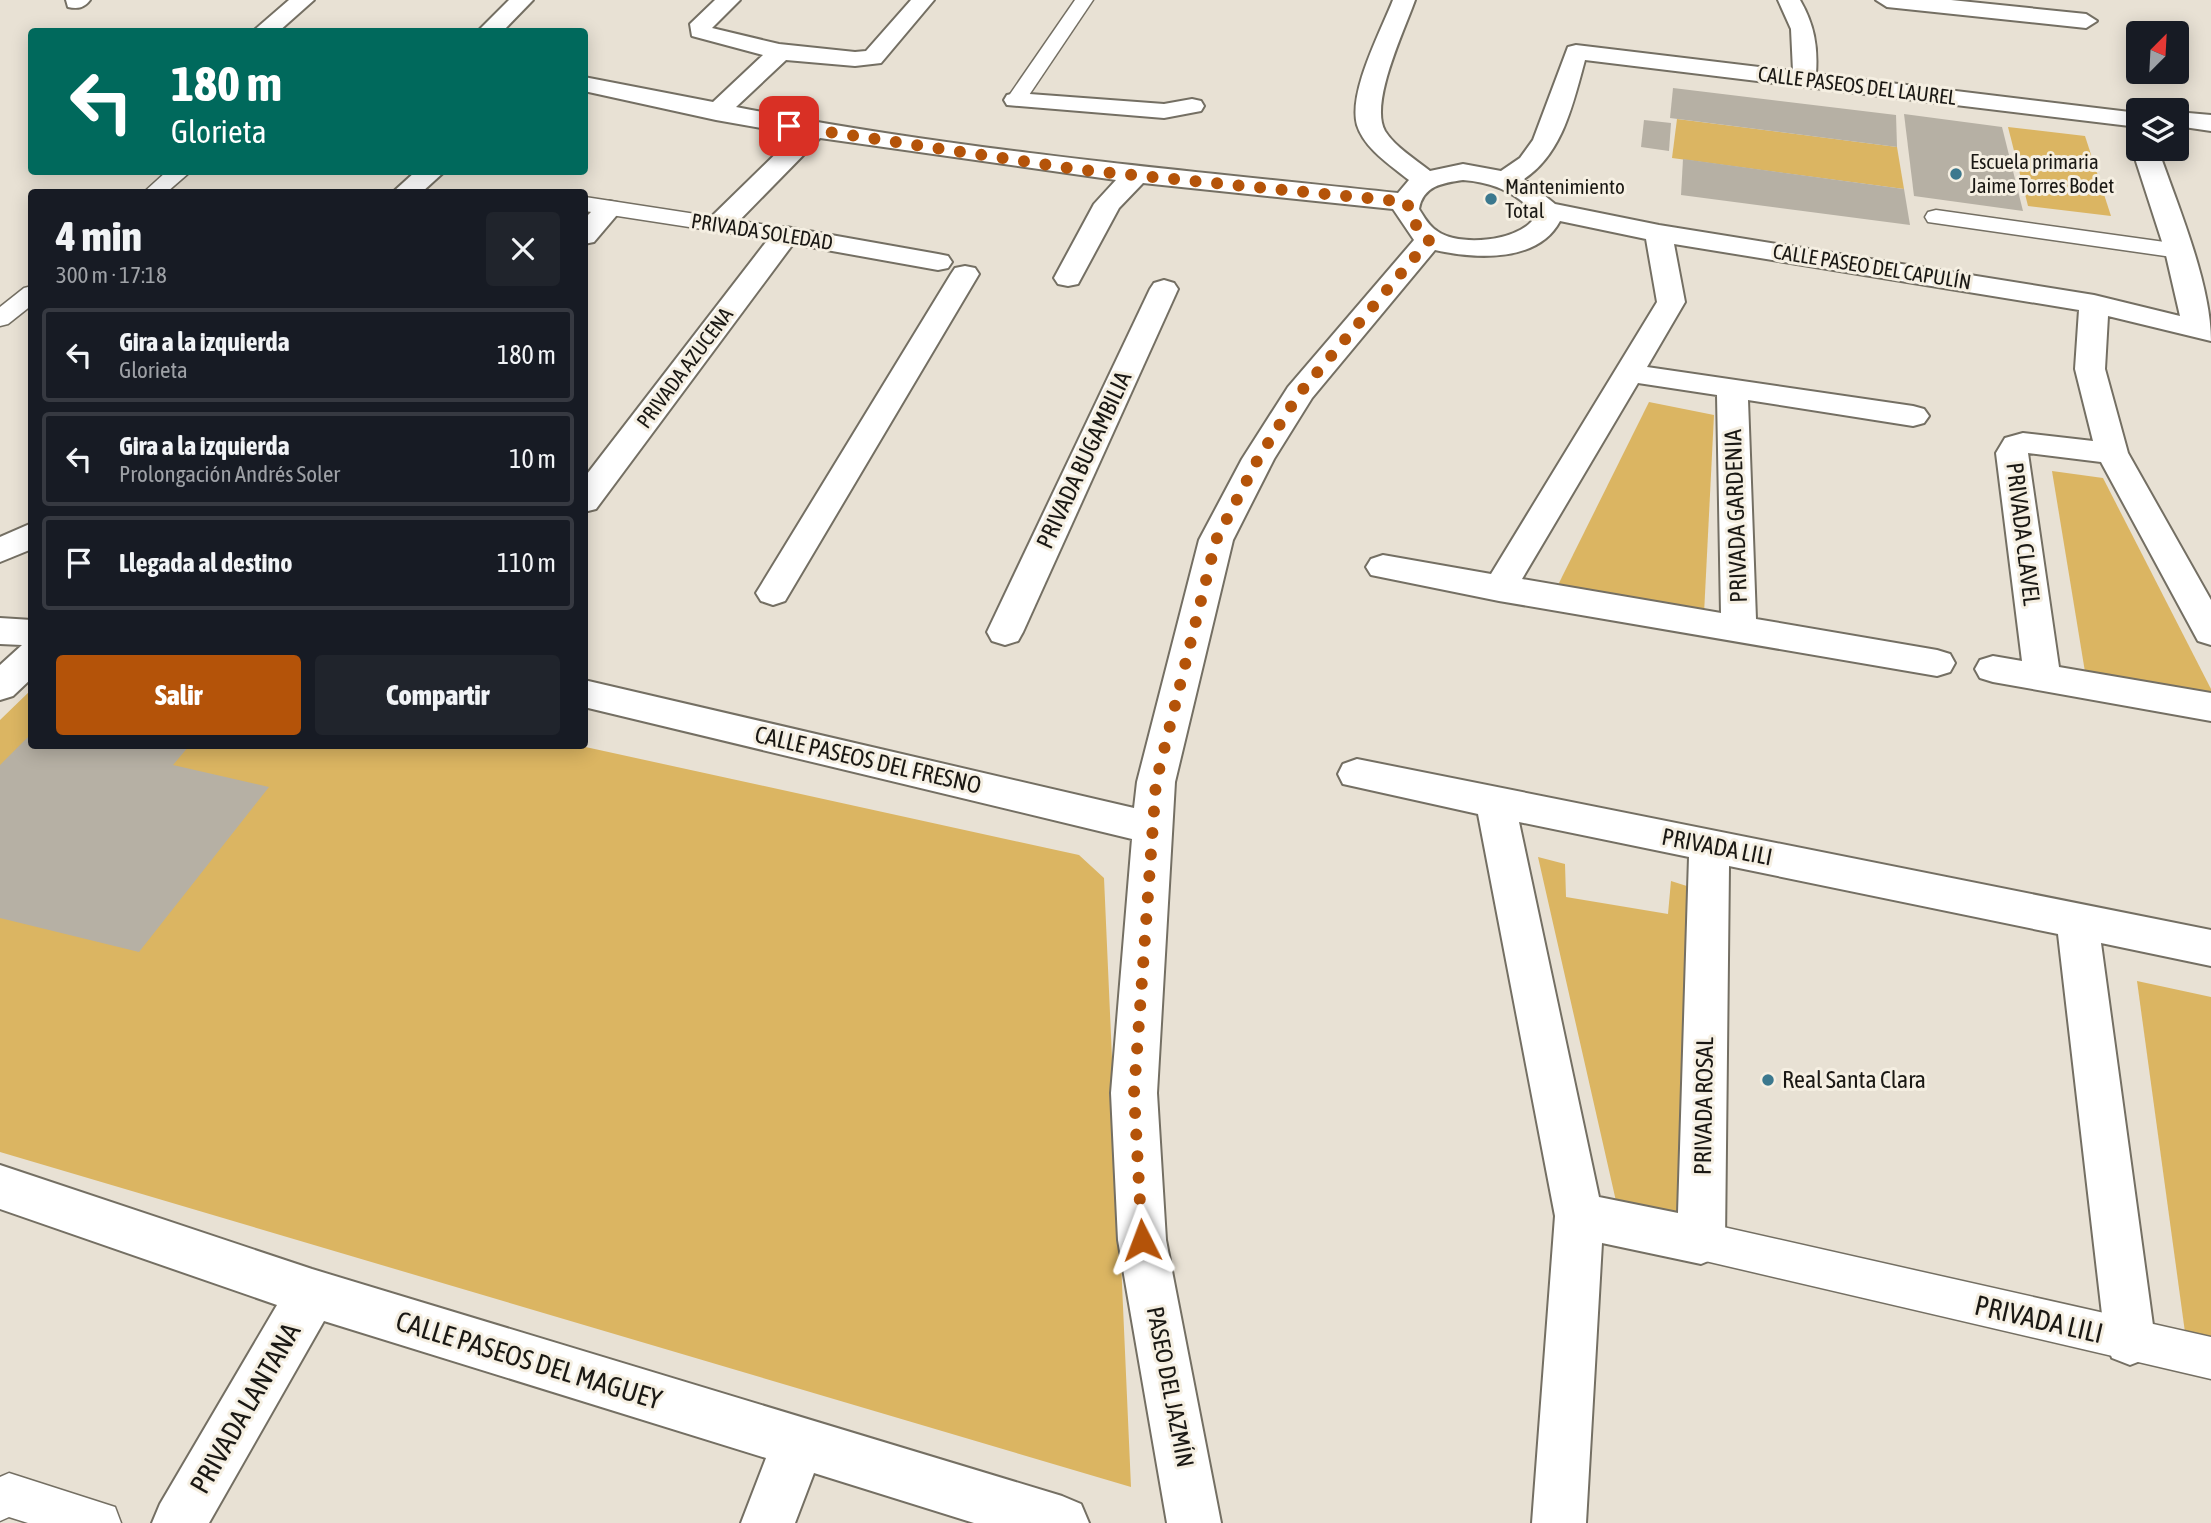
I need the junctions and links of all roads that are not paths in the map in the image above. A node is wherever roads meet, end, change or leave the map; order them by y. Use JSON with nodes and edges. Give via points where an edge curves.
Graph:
{"nodes":[{"id":1,"x":303,"y":0,"type":"edge"},
{"id":2,"x":522,"y":0,"type":"edge"},
{"id":3,"x":729,"y":0,"type":"edge"},
{"id":4,"x":923,"y":0,"type":"edge"},
{"id":5,"x":1084,"y":0,"type":"edge"},
{"id":6,"x":1404,"y":0,"type":"edge"},
{"id":7,"x":1789,"y":0,"type":"edge"},
{"id":8,"x":1887,"y":0,"type":"edge"},
{"id":9,"x":2017,"y":7,"type":"edge"},
{"id":10,"x":2086,"y":21,"type":"dead end"},
{"id":11,"x":268,"y":28,"type":"edge"},
{"id":12,"x":492,"y":28,"type":"edge"},
{"id":13,"x":781,"y":51,"type":"junction"},
{"id":14,"x":1804,"y":79,"type":"junction"},
{"id":15,"x":588,"y":85,"type":"edge"},
{"id":16,"x":1016,"y":100,"type":"joint"},
{"id":17,"x":1080,"y":106,"type":"junction"},
{"id":18,"x":1192,"y":106,"type":"dead end"},
{"id":19,"x":716,"y":113,"type":"junction"},
{"id":20,"x":2126,"y":120,"type":"edge"},
{"id":21,"x":2189,"y":120,"type":"edge"},
{"id":22,"x":2211,"y":123,"type":"edge"},
{"id":23,"x":814,"y":131,"type":"junction"},
{"id":24,"x":2149,"y":161,"type":"edge"},
{"id":25,"x":1056,"y":166,"type":"junction"},
{"id":26,"x":175,"y":175,"type":"edge"},
{"id":27,"x":427,"y":175,"type":"edge"},
{"id":28,"x":1135,"y":176,"type":"junction"},
{"id":29,"x":1506,"y":179,"type":"junction"},
{"id":30,"x":1425,"y":180,"type":"junction"},
{"id":31,"x":158,"y":189,"type":"edge"},
{"id":32,"x":410,"y":189,"type":"edge"},
{"id":33,"x":1407,"y":202,"type":"junction"},
{"id":34,"x":597,"y":206,"type":"edge"},
{"id":35,"x":1546,"y":210,"type":"junction"},
{"id":36,"x":1936,"y":217,"type":"dead end"},
{"id":37,"x":720,"y":224,"type":"junction"},
{"id":38,"x":588,"y":227,"type":"edge"},
{"id":39,"x":1659,"y":233,"type":"junction"},
{"id":40,"x":786,"y":235,"type":"junction"},
{"id":41,"x":1430,"y":239,"type":"junction"},
{"id":42,"x":2179,"y":251,"type":"junction"},
{"id":43,"x":1068,"y":278,"type":"dead end"},
{"id":44,"x":1164,"y":289,"type":"dead end"},
{"id":45,"x":28,"y":296,"type":"edge"},
{"id":46,"x":2094,"y":304,"type":"junction"},
{"id":47,"x":0,"y":319,"type":"edge"},
{"id":48,"x":2204,"y":329,"type":"edge"},
{"id":49,"x":1630,"y":373,"type":"junction"},
{"id":50,"x":1732,"y":387,"type":"junction"},
{"id":51,"x":1913,"y":416,"type":"dead end"},
{"id":52,"x":2112,"y":453,"type":"junction"},
{"id":53,"x":588,"y":496,"type":"edge"},
{"id":54,"x":28,"y":536,"type":"edge"},
{"id":55,"x":0,"y":551,"type":"edge"},
{"id":56,"x":1382,"y":567,"type":"dead end"},
{"id":57,"x":1499,"y":589,"type":"junction"},
{"id":58,"x":773,"y":593,"type":"dead end"},
{"id":59,"x":1739,"y":630,"type":"junction"},
{"id":60,"x":0,"y":632,"type":"edge"},
{"id":61,"x":1005,"y":632,"type":"dead end"},
{"id":62,"x":2211,"y":632,"type":"edge"},
{"id":63,"x":28,"y":634,"type":"edge"},
{"id":64,"x":28,"y":659,"type":"edge"},
{"id":65,"x":1937,"y":663,"type":"dead end"},
{"id":66,"x":1993,"y":669,"type":"dead end"},
{"id":67,"x":2042,"y":678,"type":"junction"},
{"id":68,"x":0,"y":687,"type":"edge"},
{"id":69,"x":588,"y":694,"type":"edge"},
{"id":70,"x":2211,"y":708,"type":"edge"},
{"id":71,"x":1357,"y":774,"type":"dead end"},
{"id":72,"x":1495,"y":802,"type":"junction"},
{"id":73,"x":1152,"y":828,"type":"junction"},
{"id":74,"x":1709,"y":846,"type":"junction"},
{"id":75,"x":2077,"y":919,"type":"junction"},
{"id":76,"x":2211,"y":948,"type":"edge"},
{"id":77,"x":0,"y":1187,"type":"edge"},
{"id":78,"x":1579,"y":1216,"type":"junction"},
{"id":79,"x":1701,"y":1241,"type":"junction"},
{"id":80,"x":312,"y":1293,"type":"junction"},
{"id":81,"x":2130,"y":1340,"type":"junction"},
{"id":82,"x":2211,"y":1358,"type":"edge"},
{"id":83,"x":799,"y":1443,"type":"junction"},
{"id":84,"x":0,"y":1499,"type":"edge"},
{"id":85,"x":99,"y":1523,"type":"edge"},
{"id":86,"x":179,"y":1523,"type":"edge"},
{"id":87,"x":768,"y":1523,"type":"edge"},
{"id":88,"x":1062,"y":1523,"type":"edge"},
{"id":89,"x":1194,"y":1523,"type":"edge"},
{"id":90,"x":1559,"y":1523,"type":"edge"}],
"edges":[{"from":1,"to":11,"type":"street"},
{"from":2,"to":12,"type":"street"},
{"from":3,"to":13,"type":"street","via":[[699,31]]},
{"from":4,"to":13,"type":"street","via":[[873,58],[841,60]]},
{"from":5,"to":16,"type":"lane"},
{"from":6,"to":30,"type":"street","via":[[1369,103],[1369,125],[1380,142]]},
{"from":7,"to":14,"type":"street","via":[[1802,21]]},
{"from":8,"to":9,"type":"street"},
{"from":9,"to":10,"type":"street"},
{"from":13,"to":19,"type":"street"},
{"from":14,"to":20,"type":"street","name":"CALLE PASEOS DEL LAUREL"},
{"from":14,"to":29,"type":"street","name":"CALLE PASEOS DEL LAUREL","via":[[1576,52],[1544,142],[1530,162]]},
{"from":15,"to":19,"type":"street"},
{"from":16,"to":17,"type":"street"},
{"from":17,"to":18,"type":"street","via":[[1164,111]]},
{"from":17,"to":25,"type":"street"},
{"from":19,"to":23,"type":"street"},
{"from":21,"to":22,"type":"street"},
{"from":23,"to":25,"type":"street"},
{"from":23,"to":37,"type":"street"},
{"from":24,"to":42,"type":"street"},
{"from":25,"to":28,"type":"street"},
{"from":26,"to":31,"type":"lane"},
{"from":27,"to":32,"type":"street"},
{"from":28,"to":33,"type":"street"},
{"from":28,"to":43,"type":"street","via":[[1107,204]]},
{"from":29,"to":30,"type":"street","via":[[1463,172]]},
{"from":29,"to":35,"type":"street","via":[[1524,187]]},
{"from":30,"to":33,"type":"street","via":[[1413,188]]},
{"from":33,"to":41,"type":"street","via":[[1413,222]]},
{"from":34,"to":37,"type":"lane","name":"PRIVADA SOLEDAD"},
{"from":34,"to":38,"type":"street"},
{"from":35,"to":39,"type":"street","name":"CALLE PASEO DEL CAPULÍN"},
{"from":35,"to":41,"type":"street","via":[[1546,222],[1527,240],[1487,247]]},
{"from":36,"to":42,"type":"lane"},
{"from":37,"to":40,"type":"lane","name":"PRIVADA SOLEDAD"},
{"from":39,"to":46,"type":"street","name":"CALLE PASEO DEL CAPULÍN"},
{"from":39,"to":49,"type":"street","via":[[1662,271],[1671,302]]},
{"from":40,"to":53,"type":"street","name":"PRIVADA AZUCENA"},
{"from":40,"to":58,"type":"street","name":"PRIVADA SOLEDAD","via":[[951,268]]},
{"from":41,"to":73,"type":"street","name":"PASEO DEL JAZMÍN","via":[[1299,394],[1258,459],[1216,540],[1156,782]]},
{"from":42,"to":48,"type":"street"},
{"from":44,"to":61,"type":"street","name":"PRIVADA BUGAMBILIA"},
{"from":45,"to":47,"type":"lane"},
{"from":46,"to":48,"type":"street","name":"CALLE PASEO DEL CAPULÍN"},
{"from":46,"to":52,"type":"street","via":[[2090,369]]},
{"from":49,"to":50,"type":"street"},
{"from":49,"to":57,"type":"street"},
{"from":50,"to":51,"type":"street"},
{"from":50,"to":59,"type":"street","name":"PRIVADA GARDENIA"},
{"from":52,"to":62,"type":"street"},
{"from":52,"to":67,"type":"street","name":"PRIVADA CLAVEL","via":[[2023,443],[2012,453]]},
{"from":54,"to":55,"type":"street"},
{"from":56,"to":57,"type":"street","name":"PRIVADA GARDENIA"},
{"from":57,"to":59,"type":"street","name":"PRIVADA GARDENIA"},
{"from":59,"to":65,"type":"street"},
{"from":60,"to":63,"type":"street"},
{"from":64,"to":68,"type":"street"},
{"from":66,"to":67,"type":"street"},
{"from":67,"to":70,"type":"street"},
{"from":69,"to":73,"type":"street","name":"CALLE PASEOS DEL FRESNO"},
{"from":71,"to":72,"type":"street","name":"PRIVADA LILI"},
{"from":72,"to":74,"type":"street","name":"PRIVADA LILI"},
{"from":72,"to":78,"type":"street"},
{"from":73,"to":89,"type":"street","name":"PASEO DEL JAZMÍN","via":[[1134,1093],[1142,1240]]},
{"from":74,"to":75,"type":"street","name":"PRIVADA LILI"},
{"from":74,"to":79,"type":"street","name":"PRIVADA ROSAL"},
{"from":75,"to":76,"type":"street","name":"PRIVADA LILI"},
{"from":75,"to":81,"type":"street","name":"PRIVADA LILI"},
{"from":77,"to":80,"type":"street","name":"CALLE PASEOS DEL MAGUEY"},
{"from":78,"to":79,"type":"street"},
{"from":78,"to":90,"type":"street"},
{"from":79,"to":81,"type":"lane","name":"PRIVADA LILI"},
{"from":80,"to":83,"type":"street","name":"CALLE PASEOS DEL MAGUEY"},
{"from":80,"to":86,"type":"street","name":"PRIVADA LANTANA"},
{"from":81,"to":82,"type":"lane","name":"PRIVADA LILI"},
{"from":83,"to":87,"type":"street"},
{"from":83,"to":88,"type":"street","name":"CALLE PASEOS DEL MAGUEY"},
{"from":84,"to":85,"type":"lane","via":[[9,1495]]}]}
